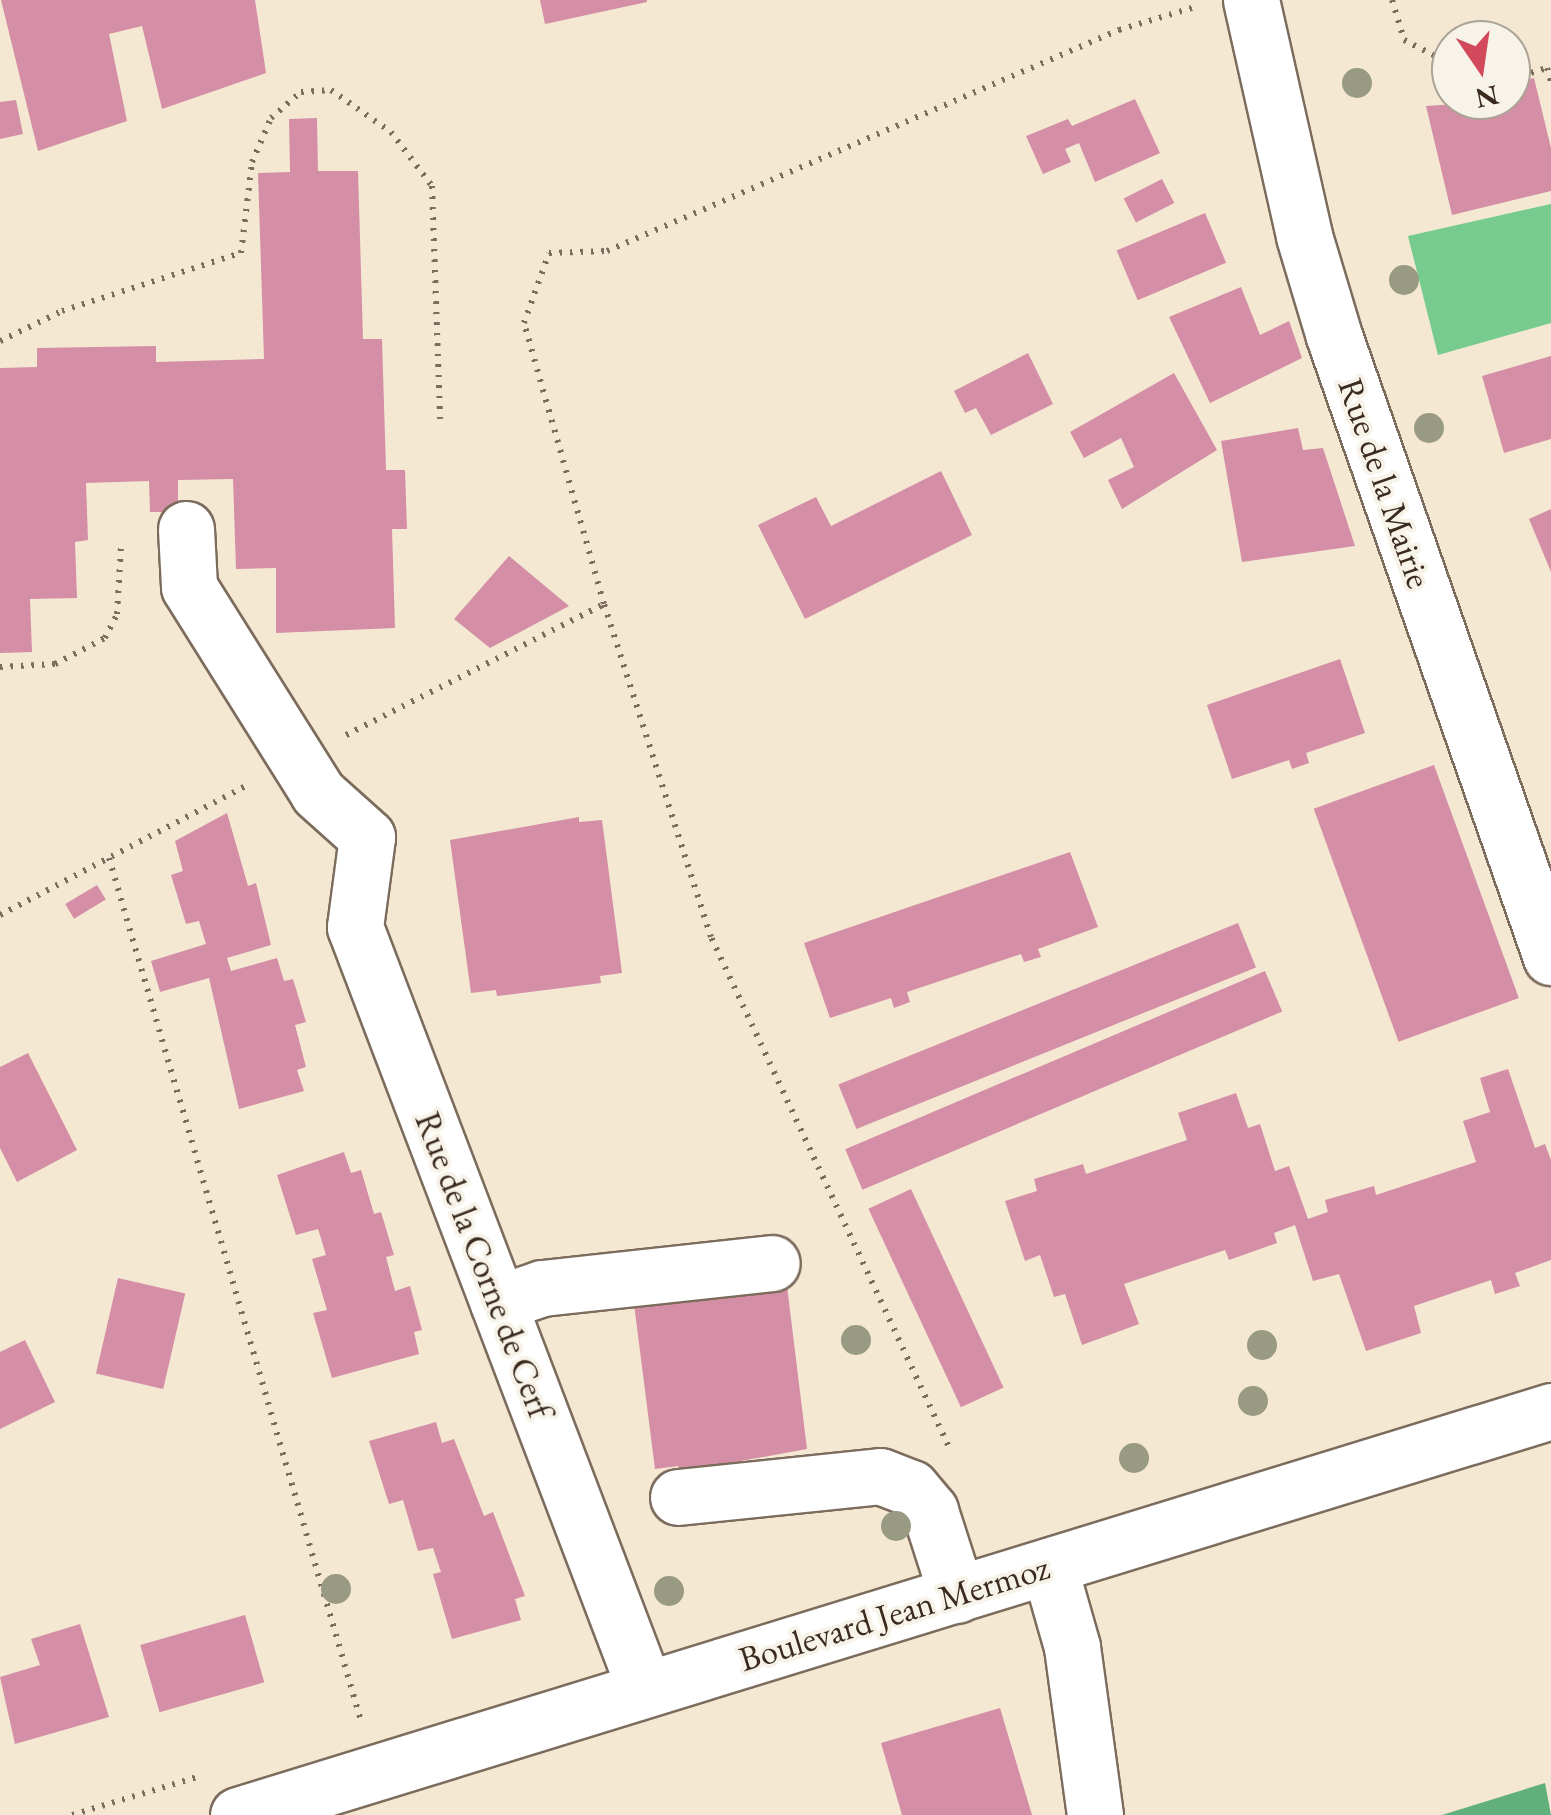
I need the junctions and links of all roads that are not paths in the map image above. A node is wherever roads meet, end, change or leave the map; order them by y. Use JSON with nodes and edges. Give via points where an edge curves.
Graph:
{"nodes":[{"id":1,"x":1227,"y":2,"type":"edge"},
{"id":2,"x":186,"y":529,"type":"dead end"},
{"id":3,"x":1551,"y":957,"type":"edge"},
{"id":4,"x":772,"y":1263,"type":"dead end"},
{"id":5,"x":498,"y":1303,"type":"junction"},
{"id":6,"x":1551,"y":1411,"type":"edge"},
{"id":7,"x":678,"y":1497,"type":"dead end"},
{"id":8,"x":1049,"y":1566,"type":"junction"},
{"id":9,"x":957,"y":1595,"type":"junction"},
{"id":10,"x":645,"y":1689,"type":"junction"},
{"id":11,"x":238,"y":1815,"type":"edge"},
{"id":12,"x":1094,"y":1815,"type":"edge"}],
"edges":[{"from":1,"to":3,"type":"street","name":"Rue de la Mairie","via":[[1334,336]]},
{"from":2,"to":5,"type":"street","name":"Rue de la Corne de Cerf","via":[[189,586],[318,793],[367,837],[355,927]]},
{"from":4,"to":5,"type":"street","via":[[542,1288]]},
{"from":5,"to":10,"type":"street","name":"Rue de la Corne de Cerf"},
{"from":6,"to":8,"type":"street","name":"Boulevard Jean Mermoz"},
{"from":7,"to":9,"type":"street","via":[[880,1476],[911,1488],[930,1511]]},
{"from":8,"to":9,"type":"street","name":"Boulevard Jean Mermoz"},
{"from":8,"to":12,"type":"street","via":[[1072,1647]]},
{"from":9,"to":10,"type":"street","name":"Boulevard Jean Mermoz"},
{"from":10,"to":11,"type":"street","name":"Boulevard Jean Mermoz"}]}
